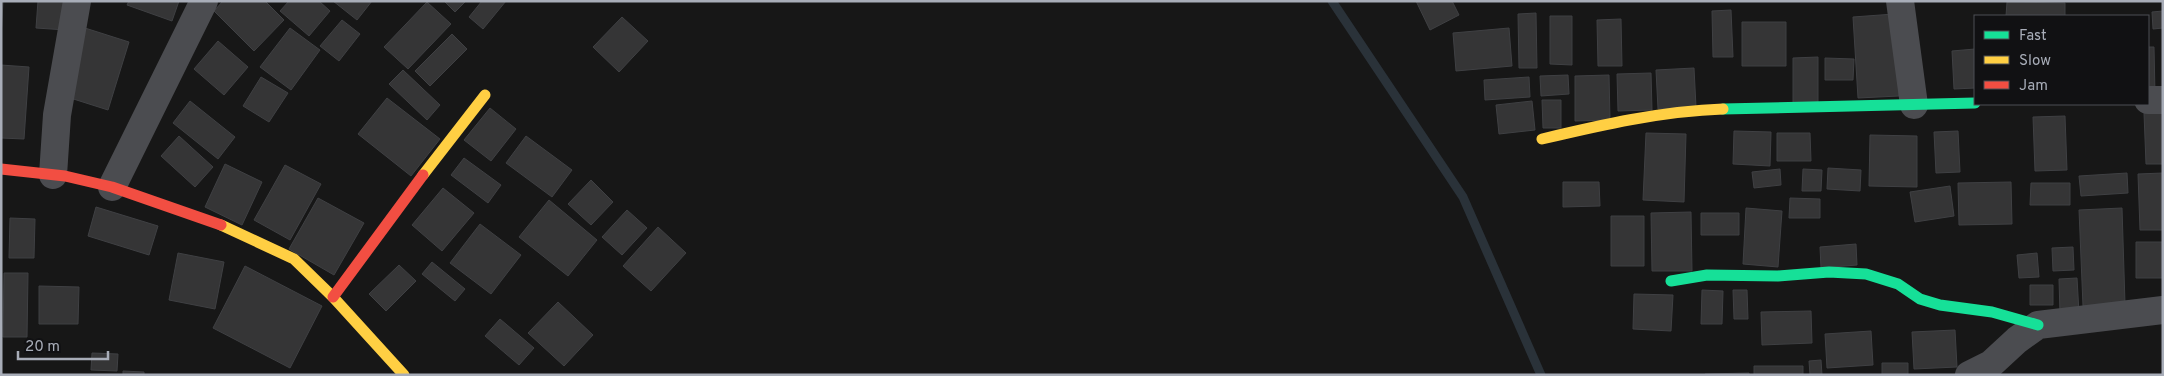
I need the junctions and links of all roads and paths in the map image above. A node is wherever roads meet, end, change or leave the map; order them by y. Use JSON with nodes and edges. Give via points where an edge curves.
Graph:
{"nodes":[{"id":1,"x":78,"y":1,"type":"edge"},
{"id":2,"x":204,"y":1,"type":"edge"},
{"id":3,"x":1900,"y":1,"type":"edge"},
{"id":4,"x":485,"y":95,"type":"dead end"},
{"id":5,"x":2149,"y":100,"type":"edge"},
{"id":6,"x":2163,"y":100,"type":"edge"},
{"id":7,"x":1974,"y":103,"type":"edge"},
{"id":8,"x":1914,"y":105,"type":"junction"},
{"id":9,"x":1542,"y":139,"type":"dead end"},
{"id":10,"x":1,"y":169,"type":"edge"},
{"id":11,"x":53,"y":175,"type":"junction"},
{"id":12,"x":112,"y":187,"type":"junction"},
{"id":13,"x":1671,"y":281,"type":"dead end"},
{"id":14,"x":333,"y":297,"type":"junction"},
{"id":15,"x":2163,"y":310,"type":"edge"},
{"id":16,"x":2038,"y":325,"type":"junction"},
{"id":17,"x":404,"y":375,"type":"edge"},
{"id":18,"x":1970,"y":375,"type":"edge"}],
"edges":[{"from":1,"to":11,"type":"street","via":[[57,115]]},
{"from":2,"to":12,"type":"street"},
{"from":3,"to":8,"type":"street"},
{"from":4,"to":14,"type":"street"},
{"from":5,"to":6,"type":"street"},
{"from":7,"to":8,"type":"street"},
{"from":8,"to":9,"type":"street","via":[[1702,110],[1610,123]]},
{"from":10,"to":11,"type":"street"},
{"from":11,"to":12,"type":"street"},
{"from":12,"to":14,"type":"street","via":[[248,236],[294,259]]},
{"from":13,"to":16,"type":"street","via":[[1706,275],[1866,274],[1898,284],[1920,299],[1940,305],[1992,312]]},
{"from":14,"to":17,"type":"street"},
{"from":15,"to":16,"type":"street"},
{"from":16,"to":18,"type":"street","via":[[1990,364]]}]}
